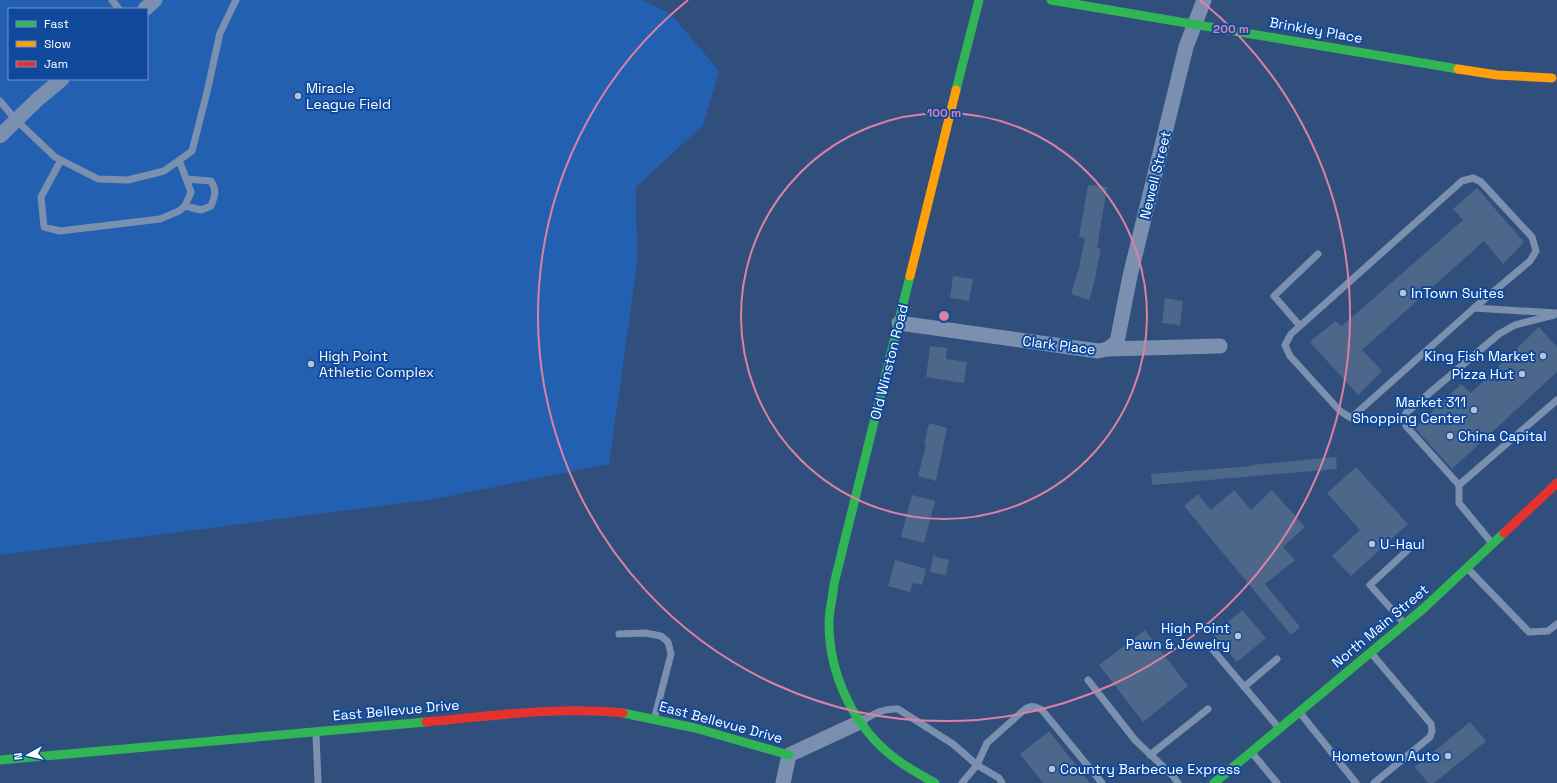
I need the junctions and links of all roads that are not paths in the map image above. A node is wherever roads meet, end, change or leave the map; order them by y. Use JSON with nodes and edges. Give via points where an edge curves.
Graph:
{"nodes":[{"id":1,"x":112,"y":0,"type":"edge"},
{"id":2,"x":156,"y":0,"type":"edge"},
{"id":3,"x":236,"y":0,"type":"edge"},
{"id":4,"x":979,"y":0,"type":"edge"},
{"id":5,"x":1051,"y":0,"type":"edge"},
{"id":6,"x":1204,"y":0,"type":"edge"},
{"id":7,"x":118,"y":8,"type":"edge"},
{"id":8,"x":146,"y":8,"type":"edge"},
{"id":9,"x":1195,"y":23,"type":"junction"},
{"id":10,"x":1552,"y":78,"type":"dead end"},
{"id":11,"x":61,"y":80,"type":"edge"},
{"id":12,"x":0,"y":101,"type":"edge"},
{"id":13,"x":16,"y":120,"type":"junction"},
{"id":14,"x":0,"y":136,"type":"edge"},
{"id":15,"x":62,"y":160,"type":"junction"},
{"id":16,"x":179,"y":160,"type":"junction"},
{"id":17,"x":186,"y":178,"type":"junction"},
{"id":18,"x":184,"y":206,"type":"junction"},
{"id":19,"x":1318,"y":254,"type":"dead end"},
{"id":20,"x":1474,"y":308,"type":"junction"},
{"id":21,"x":1557,"y":314,"type":"edge"},
{"id":22,"x":899,"y":323,"type":"junction"},
{"id":23,"x":1300,"y":326,"type":"junction"},
{"id":24,"x":1220,"y":346,"type":"dead end"},
{"id":25,"x":1108,"y":349,"type":"junction"},
{"id":26,"x":1557,"y":400,"type":"edge"},
{"id":27,"x":1557,"y":483,"type":"edge"},
{"id":28,"x":1459,"y":485,"type":"junction"},
{"id":29,"x":1492,"y":544,"type":"junction"},
{"id":30,"x":1412,"y":546,"type":"dead end"},
{"id":31,"x":1467,"y":568,"type":"junction"},
{"id":32,"x":1405,"y":624,"type":"junction"},
{"id":33,"x":1557,"y":624,"type":"edge"},
{"id":34,"x":619,"y":634,"type":"dead end"},
{"id":35,"x":1208,"y":644,"type":"dead end"},
{"id":36,"x":1371,"y":652,"type":"junction"},
{"id":37,"x":1277,"y":659,"type":"dead end"},
{"id":38,"x":1088,"y":680,"type":"dead end"},
{"id":39,"x":1244,"y":687,"type":"junction"},
{"id":40,"x":1208,"y":709,"type":"dead end"},
{"id":41,"x":1300,"y":712,"type":"junction"},
{"id":42,"x":654,"y":718,"type":"junction"},
{"id":43,"x":860,"y":722,"type":"junction"},
{"id":44,"x":1280,"y":728,"type":"junction"},
{"id":45,"x":316,"y":731,"type":"junction"},
{"id":46,"x":1252,"y":752,"type":"junction"},
{"id":47,"x":789,"y":755,"type":"junction"},
{"id":48,"x":1150,"y":755,"type":"junction"},
{"id":49,"x":0,"y":760,"type":"edge"},
{"id":50,"x":977,"y":765,"type":"junction"},
{"id":51,"x":318,"y":783,"type":"edge"},
{"id":52,"x":783,"y":783,"type":"edge"},
{"id":53,"x":935,"y":783,"type":"edge"},
{"id":54,"x":962,"y":783,"type":"edge"},
{"id":55,"x":1002,"y":783,"type":"edge"},
{"id":56,"x":1102,"y":783,"type":"edge"},
{"id":57,"x":1178,"y":783,"type":"edge"},
{"id":58,"x":1214,"y":783,"type":"edge"},
{"id":59,"x":1277,"y":783,"type":"edge"},
{"id":60,"x":1356,"y":783,"type":"edge"},
{"id":61,"x":1374,"y":783,"type":"edge"}],
"edges":[{"from":1,"to":7,"type":"lane"},
{"from":2,"to":8,"type":"street"},
{"from":3,"to":16,"type":"lane","via":[[220,33],[192,151]]},
{"from":4,"to":22,"type":"street","name":"Old Winston Road"},
{"from":5,"to":9,"type":"street","name":"Brinkley Place"},
{"from":6,"to":9,"type":"street","name":"Newell Street"},
{"from":9,"to":10,"type":"street","name":"Brinkley Place","via":[[1497,75]]},
{"from":9,"to":25,"type":"street","name":"Newell Street","via":[[1186,47],[1130,276],[1117,342]]},
{"from":11,"to":13,"type":"street"},
{"from":12,"to":13,"type":"lane"},
{"from":13,"to":14,"type":"street"},
{"from":13,"to":15,"type":"lane","via":[[55,157]]},
{"from":15,"to":16,"type":"lane","via":[[98,179],[128,180],[164,171]]},
{"from":15,"to":18,"type":"lane","via":[[41,197],[44,227],[60,231],[160,219],[179,211]]},
{"from":16,"to":17,"type":"lane"},
{"from":17,"to":18,"type":"lane","via":[[191,192]]},
{"from":17,"to":18,"type":"lane","via":[[211,182],[215,187],[215,195],[211,206],[200,210]]},
{"from":19,"to":23,"type":"lane","via":[[1274,296]]},
{"from":20,"to":21,"type":"lane"},
{"from":20,"to":23,"type":"lane","via":[[1352,418],[1340,411],[1290,356],[1285,345],[1291,334]]},
{"from":20,"to":23,"type":"lane","via":[[1530,261],[1536,251],[1532,237],[1481,182],[1473,178],[1462,181]]},
{"from":21,"to":28,"type":"lane","via":[[1515,325],[1499,334],[1406,413],[1406,426]]},
{"from":22,"to":25,"type":"street","name":"Clark Place","via":[[1098,351]]},
{"from":22,"to":43,"type":"street","name":"Old Winston Road","via":[[834,584],[829,624],[832,656],[842,688]]},
{"from":24,"to":25,"type":"street","name":"Clark Place"},
{"from":26,"to":28,"type":"lane"},
{"from":27,"to":29,"type":"street","name":"North Main Street"},
{"from":28,"to":29,"type":"lane","via":[[1459,503]]},
{"from":29,"to":31,"type":"street","name":"North Main Street"},
{"from":30,"to":32,"type":"lane","via":[[1370,585]]},
{"from":31,"to":32,"type":"street","name":"North Main Street"},
{"from":31,"to":33,"type":"lane","via":[[1529,632],[1548,631]]},
{"from":32,"to":36,"type":"street","name":"North Main Street"},
{"from":34,"to":42,"type":"lane","via":[[645,633],[661,636],[668,642],[671,654]]},
{"from":35,"to":39,"type":"lane"},
{"from":36,"to":41,"type":"street","name":"North Main Street"},
{"from":36,"to":61,"type":"lane","via":[[1431,724],[1432,731],[1430,737]]},
{"from":37,"to":39,"type":"lane"},
{"from":38,"to":48,"type":"lane","via":[[1135,740]]},
{"from":39,"to":44,"type":"lane"},
{"from":40,"to":48,"type":"lane"},
{"from":41,"to":44,"type":"street","name":"North Main Street"},
{"from":41,"to":60,"type":"lane"},
{"from":42,"to":45,"type":"street","name":"East Bellevue Drive","via":[[598,710],[556,710]]},
{"from":42,"to":47,"type":"street","name":"East Bellevue Drive"},
{"from":43,"to":47,"type":"street"},
{"from":43,"to":50,"type":"lane","via":[[881,710],[898,709],[953,744]]},
{"from":43,"to":53,"type":"street","name":"Old Winston Road","via":[[884,749]]},
{"from":44,"to":46,"type":"street","name":"North Main Street"},
{"from":45,"to":49,"type":"street","name":"East Bellevue Drive"},
{"from":45,"to":51,"type":"lane"},
{"from":46,"to":58,"type":"street","name":"North Main Street"},
{"from":46,"to":59,"type":"lane"},
{"from":47,"to":52,"type":"street"},
{"from":48,"to":57,"type":"lane","via":[[1174,776]]},
{"from":50,"to":54,"type":"lane"},
{"from":50,"to":55,"type":"lane"},
{"from":50,"to":56,"type":"lane","via":[[987,744],[1024,710],[1036,706]]}]}
